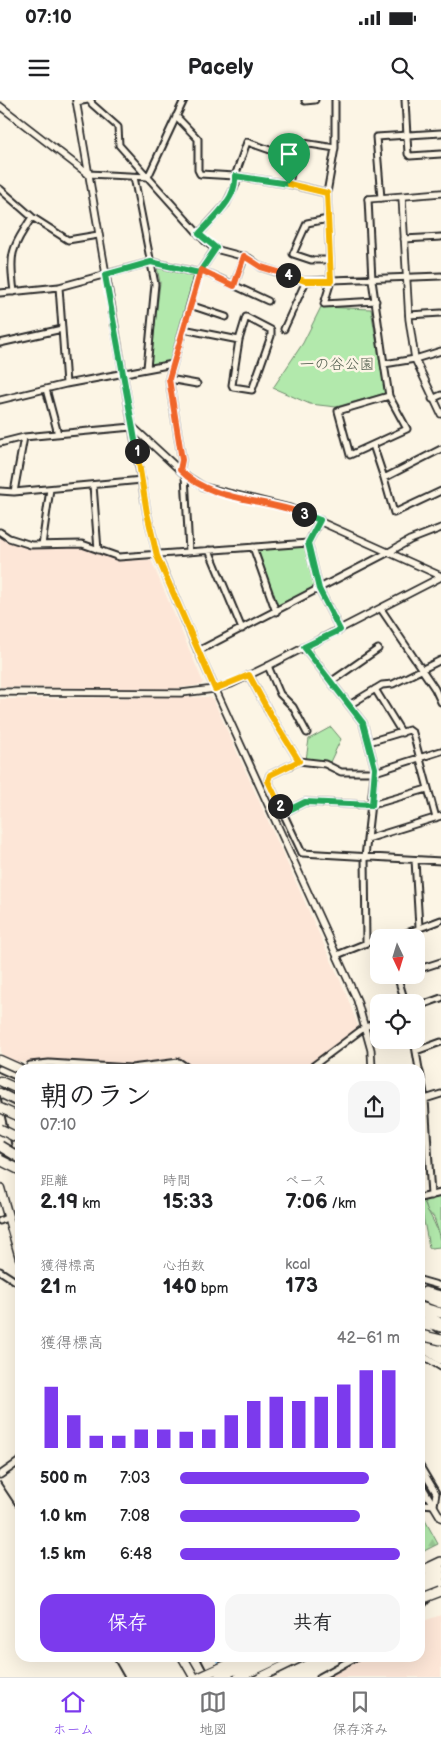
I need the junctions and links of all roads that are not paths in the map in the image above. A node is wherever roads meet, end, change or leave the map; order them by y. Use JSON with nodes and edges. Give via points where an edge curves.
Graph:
{"nodes":[{"id":1,"x":90,"y":100,"type":"edge"},
{"id":2,"x":184,"y":100,"type":"edge"},
{"id":3,"x":315,"y":100,"type":"edge"},
{"id":4,"x":335,"y":100,"type":"edge"},
{"id":5,"x":405,"y":100,"type":"edge"},
{"id":6,"x":76,"y":101,"type":"edge"},
{"id":7,"x":305,"y":101,"type":"edge"},
{"id":8,"x":0,"y":106,"type":"edge"},
{"id":9,"x":176,"y":116,"type":"junction"},
{"id":10,"x":441,"y":133,"type":"edge"},
{"id":11,"x":407,"y":135,"type":"junction"},
{"id":12,"x":335,"y":148,"type":"junction"},
{"id":13,"x":441,"y":154,"type":"edge"},
{"id":14,"x":293,"y":158,"type":"junction"},
{"id":15,"x":88,"y":174,"type":"junction"},
{"id":16,"x":235,"y":176,"type":"junction"},
{"id":17,"x":134,"y":177,"type":"junction"},
{"id":18,"x":148,"y":177,"type":"junction"},
{"id":19,"x":289,"y":184,"type":"junction"},
{"id":20,"x":0,"y":189,"type":"edge"},
{"id":21,"x":327,"y":193,"type":"junction"},
{"id":22,"x":441,"y":193,"type":"edge"},
{"id":23,"x":402,"y":197,"type":"junction"},
{"id":24,"x":380,"y":198,"type":"junction"},
{"id":25,"x":368,"y":199,"type":"joint"},
{"id":26,"x":32,"y":217,"type":"junction"},
{"id":27,"x":328,"y":219,"type":"junction"},
{"id":28,"x":199,"y":234,"type":"junction"},
{"id":29,"x":98,"y":235,"type":"junction"},
{"id":30,"x":441,"y":237,"type":"edge"},
{"id":31,"x":404,"y":239,"type":"junction"},
{"id":32,"x":216,"y":248,"type":"junction"},
{"id":33,"x":244,"y":256,"type":"junction"},
{"id":34,"x":330,"y":260,"type":"junction"},
{"id":35,"x":151,"y":262,"type":"junction"},
{"id":36,"x":200,"y":272,"type":"junction"},
{"id":37,"x":105,"y":275,"type":"junction"},
{"id":38,"x":441,"y":276,"type":"edge"},
{"id":39,"x":407,"y":278,"type":"junction"},
{"id":40,"x":372,"y":280,"type":"junction"},
{"id":41,"x":306,"y":281,"type":"junction"},
{"id":42,"x":331,"y":281,"type":"junction"},
{"id":43,"x":234,"y":286,"type":"junction"},
{"id":44,"x":59,"y":287,"type":"junction"},
{"id":45,"x":14,"y":292,"type":"junction"},
{"id":46,"x":0,"y":293,"type":"edge"},
{"id":47,"x":268,"y":301,"type":"dead end"},
{"id":48,"x":376,"y":301,"type":"junction"},
{"id":49,"x":190,"y":305,"type":"junction"},
{"id":50,"x":441,"y":313,"type":"edge"},
{"id":51,"x":409,"y":315,"type":"junction"},
{"id":52,"x":226,"y":317,"type":"dead end"},
{"id":53,"x":62,"y":329,"type":"junction"},
{"id":54,"x":183,"y":329,"type":"junction"},
{"id":55,"x":284,"y":329,"type":"dead end"},
{"id":56,"x":239,"y":340,"type":"junction"},
{"id":57,"x":0,"y":343,"type":"edge"},
{"id":58,"x":441,"y":351,"type":"edge"},
{"id":59,"x":415,"y":359,"type":"junction"},
{"id":60,"x":173,"y":364,"type":"junction"},
{"id":61,"x":384,"y":364,"type":"junction"},
{"id":62,"x":147,"y":368,"type":"junction"},
{"id":63,"x":123,"y":372,"type":"junction"},
{"id":64,"x":169,"y":379,"type":"junction"},
{"id":65,"x":66,"y":384,"type":"junction"},
{"id":66,"x":197,"y":384,"type":"dead end"},
{"id":67,"x":46,"y":389,"type":"junction"},
{"id":68,"x":441,"y":395,"type":"edge"},
{"id":69,"x":389,"y":396,"type":"junction"},
{"id":70,"x":0,"y":400,"type":"edge"},
{"id":71,"x":432,"y":400,"type":"junction"},
{"id":72,"x":441,"y":414,"type":"edge"},
{"id":73,"x":132,"y":427,"type":"junction"},
{"id":74,"x":58,"y":434,"type":"junction"},
{"id":75,"x":24,"y":437,"type":"junction"},
{"id":76,"x":0,"y":443,"type":"edge"},
{"id":77,"x":374,"y":445,"type":"junction"},
{"id":78,"x":441,"y":449,"type":"edge"},
{"id":79,"x":182,"y":472,"type":"junction"},
{"id":80,"x":384,"y":478,"type":"junction"},
{"id":81,"x":142,"y":480,"type":"junction"},
{"id":82,"x":93,"y":485,"type":"junction"},
{"id":83,"x":50,"y":489,"type":"junction"},
{"id":84,"x":441,"y":490,"type":"edge"},
{"id":85,"x":0,"y":491,"type":"edge"},
{"id":86,"x":14,"y":492,"type":"junction"},
{"id":87,"x":320,"y":520,"type":"junction"},
{"id":88,"x":441,"y":528,"type":"edge"},
{"id":89,"x":0,"y":532,"type":"edge"},
{"id":90,"x":308,"y":543,"type":"junction"},
{"id":91,"x":42,"y":545,"type":"junction"},
{"id":92,"x":253,"y":547,"type":"junction"},
{"id":93,"x":98,"y":550,"type":"junction"},
{"id":94,"x":209,"y":550,"type":"junction"},
{"id":95,"x":189,"y":552,"type":"junction"},
{"id":96,"x":389,"y":552,"type":"junction"},
{"id":97,"x":157,"y":556,"type":"junction"},
{"id":98,"x":441,"y":576,"type":"edge"},
{"id":99,"x":319,"y":589,"type":"junction"},
{"id":100,"x":381,"y":609,"type":"junction"},
{"id":101,"x":276,"y":612,"type":"junction"},
{"id":102,"x":242,"y":629,"type":"junction"},
{"id":103,"x":340,"y":630,"type":"junction"},
{"id":104,"x":304,"y":647,"type":"junction"},
{"id":105,"x":378,"y":649,"type":"dead end"},
{"id":106,"x":198,"y":651,"type":"junction"},
{"id":107,"x":441,"y":660,"type":"edge"},
{"id":108,"x":268,"y":666,"type":"junction"},
{"id":109,"x":422,"y":670,"type":"junction"},
{"id":110,"x":249,"y":675,"type":"junction"},
{"id":111,"x":332,"y":681,"type":"junction"},
{"id":112,"x":215,"y":689,"type":"junction"},
{"id":113,"x":375,"y":690,"type":"junction"},
{"id":114,"x":0,"y":692,"type":"edge"},
{"id":115,"x":441,"y":702,"type":"edge"},
{"id":116,"x":350,"y":704,"type":"junction"},
{"id":117,"x":307,"y":733,"type":"dead end"},
{"id":118,"x":402,"y":733,"type":"junction"},
{"id":119,"x":369,"y":742,"type":"junction"},
{"id":120,"x":441,"y":751,"type":"edge"},
{"id":121,"x":420,"y":758,"type":"junction"},
{"id":122,"x":299,"y":761,"type":"junction"},
{"id":123,"x":375,"y":772,"type":"junction"},
{"id":124,"x":427,"y":789,"type":"junction"},
{"id":125,"x":372,"y":805,"type":"junction"},
{"id":126,"x":283,"y":813,"type":"junction"},
{"id":127,"x":438,"y":817,"type":"edge"},
{"id":128,"x":367,"y":839,"type":"junction"},
{"id":129,"x":365,"y":857,"type":"junction"},
{"id":130,"x":415,"y":860,"type":"junction"},
{"id":131,"x":441,"y":861,"type":"edge"},
{"id":132,"x":441,"y":920,"type":"edge"},
{"id":133,"x":420,"y":927,"type":"junction"},
{"id":134,"x":415,"y":929,"type":"edge"},
{"id":135,"x":370,"y":942,"type":"edge"},
{"id":136,"x":366,"y":943,"type":"junction"},
{"id":137,"x":337,"y":955,"type":"junction"},
{"id":138,"x":441,"y":962,"type":"edge"},
{"id":139,"x":425,"y":967,"type":"edge"},
{"id":140,"x":441,"y":998,"type":"edge"},
{"id":141,"x":425,"y":1004,"type":"edge"},
{"id":142,"x":370,"y":1025,"type":"edge"},
{"id":143,"x":365,"y":1027,"type":"junction"},
{"id":144,"x":441,"y":1042,"type":"edge"},
{"id":145,"x":416,"y":1051,"type":"joint"},
{"id":146,"x":0,"y":1060,"type":"edge"},
{"id":147,"x":162,"y":1064,"type":"edge"},
{"id":148,"x":181,"y":1064,"type":"edge"},
{"id":149,"x":316,"y":1064,"type":"edge"},
{"id":150,"x":371,"y":1064,"type":"edge"},
{"id":151,"x":419,"y":1064,"type":"edge"},
{"id":152,"x":15,"y":1067,"type":"edge"},
{"id":153,"x":0,"y":1069,"type":"edge"},
{"id":154,"x":15,"y":1076,"type":"edge"},
{"id":155,"x":0,"y":1081,"type":"edge"},
{"id":156,"x":15,"y":1088,"type":"edge"},
{"id":157,"x":0,"y":1093,"type":"edge"},
{"id":158,"x":441,"y":1094,"type":"edge"},
{"id":159,"x":425,"y":1099,"type":"joint"},
{"id":160,"x":15,"y":1100,"type":"edge"},
{"id":161,"x":0,"y":1108,"type":"edge"},
{"id":162,"x":15,"y":1115,"type":"edge"},
{"id":163,"x":0,"y":1129,"type":"edge"},
{"id":164,"x":15,"y":1136,"type":"edge"},
{"id":165,"x":0,"y":1145,"type":"edge"},
{"id":166,"x":15,"y":1151,"type":"edge"},
{"id":167,"x":15,"y":1155,"type":"edge"},
{"id":168,"x":0,"y":1160,"type":"edge"},
{"id":169,"x":15,"y":1168,"type":"edge"},
{"id":170,"x":0,"y":1188,"type":"edge"},
{"id":171,"x":441,"y":1193,"type":"edge"},
{"id":172,"x":431,"y":1196,"type":"junction"},
{"id":173,"x":425,"y":1197,"type":"edge"},
{"id":174,"x":8,"y":1217,"type":"junction"},
{"id":175,"x":0,"y":1221,"type":"edge"},
{"id":176,"x":15,"y":1241,"type":"edge"},
{"id":177,"x":0,"y":1271,"type":"edge"},
{"id":178,"x":425,"y":1281,"type":"edge"},
{"id":179,"x":15,"y":1282,"type":"edge"},
{"id":180,"x":441,"y":1286,"type":"edge"},
{"id":181,"x":425,"y":1294,"type":"edge"},
{"id":182,"x":441,"y":1299,"type":"edge"},
{"id":183,"x":425,"y":1308,"type":"edge"},
{"id":184,"x":441,"y":1313,"type":"edge"},
{"id":185,"x":425,"y":1314,"type":"edge"},
{"id":186,"x":425,"y":1322,"type":"edge"},
{"id":187,"x":441,"y":1323,"type":"edge"},
{"id":188,"x":441,"y":1327,"type":"edge"},
{"id":189,"x":425,"y":1329,"type":"edge"},
{"id":190,"x":425,"y":1336,"type":"edge"},
{"id":191,"x":441,"y":1340,"type":"edge"},
{"id":192,"x":425,"y":1342,"type":"edge"},
{"id":193,"x":425,"y":1348,"type":"edge"},
{"id":194,"x":441,"y":1350,"type":"edge"},
{"id":195,"x":425,"y":1357,"type":"edge"},
{"id":196,"x":441,"y":1359,"type":"edge"},
{"id":197,"x":441,"y":1367,"type":"edge"},
{"id":198,"x":15,"y":1464,"type":"edge"},
{"id":199,"x":425,"y":1474,"type":"edge"},
{"id":200,"x":0,"y":1475,"type":"edge"},
{"id":201,"x":425,"y":1490,"type":"edge"},
{"id":202,"x":425,"y":1504,"type":"edge"},
{"id":203,"x":434,"y":1505,"type":"junction"},
{"id":204,"x":441,"y":1518,"type":"edge"},
{"id":205,"x":441,"y":1562,"type":"edge"},
{"id":206,"x":425,"y":1570,"type":"edge"},
{"id":207,"x":441,"y":1570,"type":"edge"},
{"id":208,"x":441,"y":1574,"type":"edge"},
{"id":209,"x":425,"y":1578,"type":"edge"},
{"id":210,"x":425,"y":1582,"type":"edge"},
{"id":211,"x":441,"y":1583,"type":"edge"},
{"id":212,"x":425,"y":1591,"type":"edge"},
{"id":213,"x":439,"y":1591,"type":"edge"},
{"id":214,"x":425,"y":1597,"type":"edge"},
{"id":215,"x":425,"y":1604,"type":"edge"},
{"id":216,"x":185,"y":1662,"type":"edge"},
{"id":217,"x":233,"y":1662,"type":"edge"},
{"id":218,"x":251,"y":1662,"type":"edge"},
{"id":219,"x":254,"y":1662,"type":"edge"},
{"id":220,"x":271,"y":1662,"type":"edge"},
{"id":221,"x":292,"y":1662,"type":"edge"},
{"id":222,"x":347,"y":1662,"type":"edge"},
{"id":223,"x":194,"y":1677,"type":"edge"},
{"id":224,"x":200,"y":1677,"type":"edge"},
{"id":225,"x":220,"y":1677,"type":"edge"},
{"id":226,"x":239,"y":1677,"type":"edge"},
{"id":227,"x":262,"y":1677,"type":"edge"},
{"id":228,"x":320,"y":1677,"type":"edge"}],
"edges":[{"from":1,"to":6,"type":"street"},
{"from":1,"to":18,"type":"street","via":[[118,127],[120,145]]},
{"from":2,"to":9,"type":"street"},
{"from":3,"to":7,"type":"street"},
{"from":4,"to":12,"type":"street"},
{"from":5,"to":11,"type":"street"},
{"from":6,"to":15,"type":"street"},
{"from":8,"to":15,"type":"street"},
{"from":9,"to":16,"type":"street","via":[[198,140],[198,173]]},
{"from":9,"to":18,"type":"street"},
{"from":10,"to":11,"type":"street"},
{"from":11,"to":13,"type":"street","via":[[410,156]]},
{"from":11,"to":24,"type":"street","via":[[376,137]]},
{"from":12,"to":14,"type":"street","via":[[297,142]]},
{"from":12,"to":21,"type":"street"},
{"from":14,"to":16,"type":"street","via":[[247,142]]},
{"from":14,"to":19,"type":"street"},
{"from":15,"to":17,"type":"street"},
{"from":15,"to":29,"type":"street"},
{"from":16,"to":19,"type":"street"},
{"from":16,"to":28,"type":"street","via":[[236,184],[226,204]]},
{"from":17,"to":18,"type":"street"},
{"from":17,"to":35,"type":"street"},
{"from":18,"to":28,"type":"street"},
{"from":19,"to":21,"type":"street"},
{"from":20,"to":26,"type":"street"},
{"from":21,"to":27,"type":"street"},
{"from":22,"to":23,"type":"street"},
{"from":23,"to":24,"type":"street"},
{"from":23,"to":31,"type":"street"},
{"from":24,"to":25,"type":"street"},
{"from":25,"to":40,"type":"street"},
{"from":26,"to":29,"type":"street","via":[[68,240]]},
{"from":26,"to":45,"type":"street","via":[[13,246],[10,261]]},
{"from":27,"to":34,"type":"street"},
{"from":27,"to":34,"type":"street","via":[[307,223],[293,254],[311,260]]},
{"from":28,"to":32,"type":"street"},
{"from":29,"to":37,"type":"street"},
{"from":30,"to":31,"type":"street"},
{"from":31,"to":39,"type":"street"},
{"from":32,"to":33,"type":"street"},
{"from":32,"to":36,"type":"street"},
{"from":33,"to":41,"type":"street","via":[[261,267]]},
{"from":33,"to":43,"type":"street"},
{"from":34,"to":42,"type":"street"},
{"from":35,"to":36,"type":"street"},
{"from":35,"to":37,"type":"street"},
{"from":35,"to":62,"type":"street","via":[[155,284]]},
{"from":36,"to":43,"type":"street"},
{"from":36,"to":49,"type":"street"},
{"from":37,"to":44,"type":"street"},
{"from":37,"to":63,"type":"street"},
{"from":38,"to":39,"type":"street"},
{"from":39,"to":40,"type":"street"},
{"from":39,"to":51,"type":"street"},
{"from":40,"to":42,"type":"street"},
{"from":40,"to":48,"type":"street"},
{"from":41,"to":42,"type":"street"},
{"from":41,"to":55,"type":"street"},
{"from":42,"to":48,"type":"street","via":[[324,304]]},
{"from":43,"to":47,"type":"street"},
{"from":44,"to":45,"type":"street"},
{"from":44,"to":53,"type":"street"},
{"from":45,"to":46,"type":"street"},
{"from":48,"to":61,"type":"street"},
{"from":49,"to":52,"type":"street"},
{"from":49,"to":54,"type":"street"},
{"from":50,"to":51,"type":"street"},
{"from":51,"to":59,"type":"street"},
{"from":53,"to":57,"type":"street"},
{"from":53,"to":65,"type":"street"},
{"from":54,"to":56,"type":"street"},
{"from":54,"to":60,"type":"street"},
{"from":56,"to":56,"type":"street","via":[[246,317],[270,330],[271,336],[252,390],[232,385]]},
{"from":58,"to":59,"type":"street"},
{"from":59,"to":61,"type":"street"},
{"from":59,"to":71,"type":"street"},
{"from":60,"to":62,"type":"street"},
{"from":60,"to":64,"type":"street"},
{"from":61,"to":69,"type":"street"},
{"from":62,"to":63,"type":"street"},
{"from":63,"to":65,"type":"street"},
{"from":63,"to":73,"type":"street"},
{"from":64,"to":66,"type":"street"},
{"from":64,"to":79,"type":"street"},
{"from":65,"to":67,"type":"street"},
{"from":67,"to":70,"type":"street"},
{"from":67,"to":74,"type":"street"},
{"from":68,"to":71,"type":"street"},
{"from":69,"to":77,"type":"street","via":[[407,429]]},
{"from":69,"to":77,"type":"street","via":[[338,411],[350,455]]},
{"from":71,"to":72,"type":"street"},
{"from":73,"to":74,"type":"street"},
{"from":73,"to":79,"type":"street"},
{"from":73,"to":81,"type":"street"},
{"from":74,"to":75,"type":"street"},
{"from":75,"to":76,"type":"street"},
{"from":75,"to":86,"type":"street"},
{"from":77,"to":80,"type":"street"},
{"from":78,"to":80,"type":"street"},
{"from":79,"to":87,"type":"street","via":[[211,490],[278,504]]},
{"from":79,"to":95,"type":"street"},
{"from":80,"to":84,"type":"street","via":[[394,513]]},
{"from":81,"to":82,"type":"street"},
{"from":81,"to":97,"type":"street"},
{"from":82,"to":83,"type":"street"},
{"from":82,"to":93,"type":"street"},
{"from":83,"to":86,"type":"street"},
{"from":83,"to":91,"type":"street"},
{"from":85,"to":86,"type":"street"},
{"from":87,"to":90,"type":"street"},
{"from":87,"to":96,"type":"street"},
{"from":88,"to":96,"type":"street"},
{"from":89,"to":91,"type":"street","via":[[31,545]]},
{"from":90,"to":92,"type":"street"},
{"from":90,"to":99,"type":"street"},
{"from":91,"to":93,"type":"street","via":[[82,544]]},
{"from":92,"to":94,"type":"street"},
{"from":92,"to":101,"type":"street"},
{"from":93,"to":97,"type":"street","via":[[119,557]]},
{"from":94,"to":95,"type":"street"},
{"from":94,"to":102,"type":"street"},
{"from":95,"to":97,"type":"street"},
{"from":96,"to":98,"type":"street"},
{"from":96,"to":99,"type":"street"},
{"from":97,"to":106,"type":"street"},
{"from":98,"to":100,"type":"street"},
{"from":99,"to":101,"type":"street"},
{"from":99,"to":103,"type":"street"},
{"from":100,"to":103,"type":"street"},
{"from":100,"to":109,"type":"street"},
{"from":101,"to":102,"type":"street"},
{"from":102,"to":106,"type":"street"},
{"from":103,"to":104,"type":"street"},
{"from":104,"to":108,"type":"street"},
{"from":104,"to":111,"type":"street"},
{"from":105,"to":111,"type":"street"},
{"from":106,"to":112,"type":"street"},
{"from":107,"to":109,"type":"street"},
{"from":108,"to":110,"type":"street"},
{"from":108,"to":117,"type":"street","via":[[280,694],[293,707]]},
{"from":109,"to":113,"type":"street"},
{"from":109,"to":115,"type":"street"},
{"from":110,"to":112,"type":"street"},
{"from":110,"to":122,"type":"street"},
{"from":111,"to":116,"type":"street"},
{"from":112,"to":114,"type":"street","via":[[181,693]]},
{"from":112,"to":137,"type":"street"},
{"from":113,"to":116,"type":"street"},
{"from":113,"to":118,"type":"street"},
{"from":116,"to":119,"type":"street","via":[[363,723]]},
{"from":118,"to":119,"type":"street"},
{"from":118,"to":121,"type":"street","via":[[410,730],[413,733]]},
{"from":119,"to":123,"type":"street"},
{"from":120,"to":121,"type":"street"},
{"from":121,"to":123,"type":"street"},
{"from":121,"to":124,"type":"street"},
{"from":122,"to":123,"type":"street","via":[[325,764],[341,772]]},
{"from":122,"to":126,"type":"street","via":[[270,775],[268,781]]},
{"from":123,"to":125,"type":"street"},
{"from":124,"to":125,"type":"street"},
{"from":124,"to":127,"type":"street"},
{"from":125,"to":126,"type":"street","via":[[305,802]]},
{"from":125,"to":128,"type":"street"},
{"from":126,"to":129,"type":"street","via":[[302,853]]},
{"from":127,"to":128,"type":"street"},
{"from":128,"to":129,"type":"street"},
{"from":129,"to":130,"type":"street"},
{"from":129,"to":136,"type":"street"},
{"from":130,"to":131,"type":"street"},
{"from":130,"to":133,"type":"street"},
{"from":132,"to":133,"type":"street"},
{"from":133,"to":134,"type":"street"},
{"from":135,"to":136,"type":"street"},
{"from":136,"to":137,"type":"street"},
{"from":137,"to":143,"type":"street"},
{"from":138,"to":139,"type":"street"},
{"from":140,"to":141,"type":"street"},
{"from":142,"to":143,"type":"street"},
{"from":143,"to":149,"type":"street"},
{"from":143,"to":150,"type":"street"},
{"from":144,"to":145,"type":"street"},
{"from":145,"to":151,"type":"street"},
{"from":146,"to":152,"type":"main road"},
{"from":147,"to":148,"type":"street"},
{"from":153,"to":154,"type":"street"},
{"from":155,"to":156,"type":"main road"},
{"from":157,"to":160,"type":"main road"},
{"from":158,"to":159,"type":"street"},
{"from":159,"to":172,"type":"street"},
{"from":161,"to":162,"type":"main road","bridge":true},
{"from":163,"to":164,"type":"highway","bridge":true},
{"from":165,"to":166,"type":"highway","bridge":true},
{"from":165,"to":167,"type":"highway","bridge":true},
{"from":168,"to":169,"type":"highway","bridge":true},
{"from":170,"to":174,"type":"main road"},
{"from":171,"to":172,"type":"street"},
{"from":172,"to":173,"type":"street"},
{"from":174,"to":175,"type":"street"},
{"from":174,"to":176,"type":"main road"},
{"from":177,"to":179,"type":"street"},
{"from":178,"to":180,"type":"street"},
{"from":181,"to":182,"type":"highway"},
{"from":183,"to":184,"type":"highway"},
{"from":185,"to":187,"type":"main road"},
{"from":186,"to":188,"type":"highway"},
{"from":189,"to":191,"type":"main road"},
{"from":190,"to":191,"type":"highway","bridge":true},
{"from":192,"to":194,"type":"highway"},
{"from":193,"to":196,"type":"highway"},
{"from":195,"to":197,"type":"street"},
{"from":198,"to":200,"type":"street"},
{"from":199,"to":203,"type":"street","via":[[436,1493]]},
{"from":201,"to":203,"type":"street"},
{"from":202,"to":203,"type":"street"},
{"from":203,"to":204,"type":"street"},
{"from":205,"to":206,"type":"highway"},
{"from":207,"to":209,"type":"main road"},
{"from":208,"to":210,"type":"highway"},
{"from":211,"to":212,"type":"highway"},
{"from":213,"to":214,"type":"highway","bridge":true},
{"from":213,"to":215,"type":"street"},
{"from":216,"to":223,"type":"main road"},
{"from":217,"to":224,"type":"main road","bridge":true},
{"from":218,"to":225,"type":"highway","bridge":true},
{"from":219,"to":227,"type":"street"},
{"from":220,"to":226,"type":"highway","bridge":true},
{"from":221,"to":227,"type":"main road","bridge":true},
{"from":222,"to":228,"type":"street"}]}
